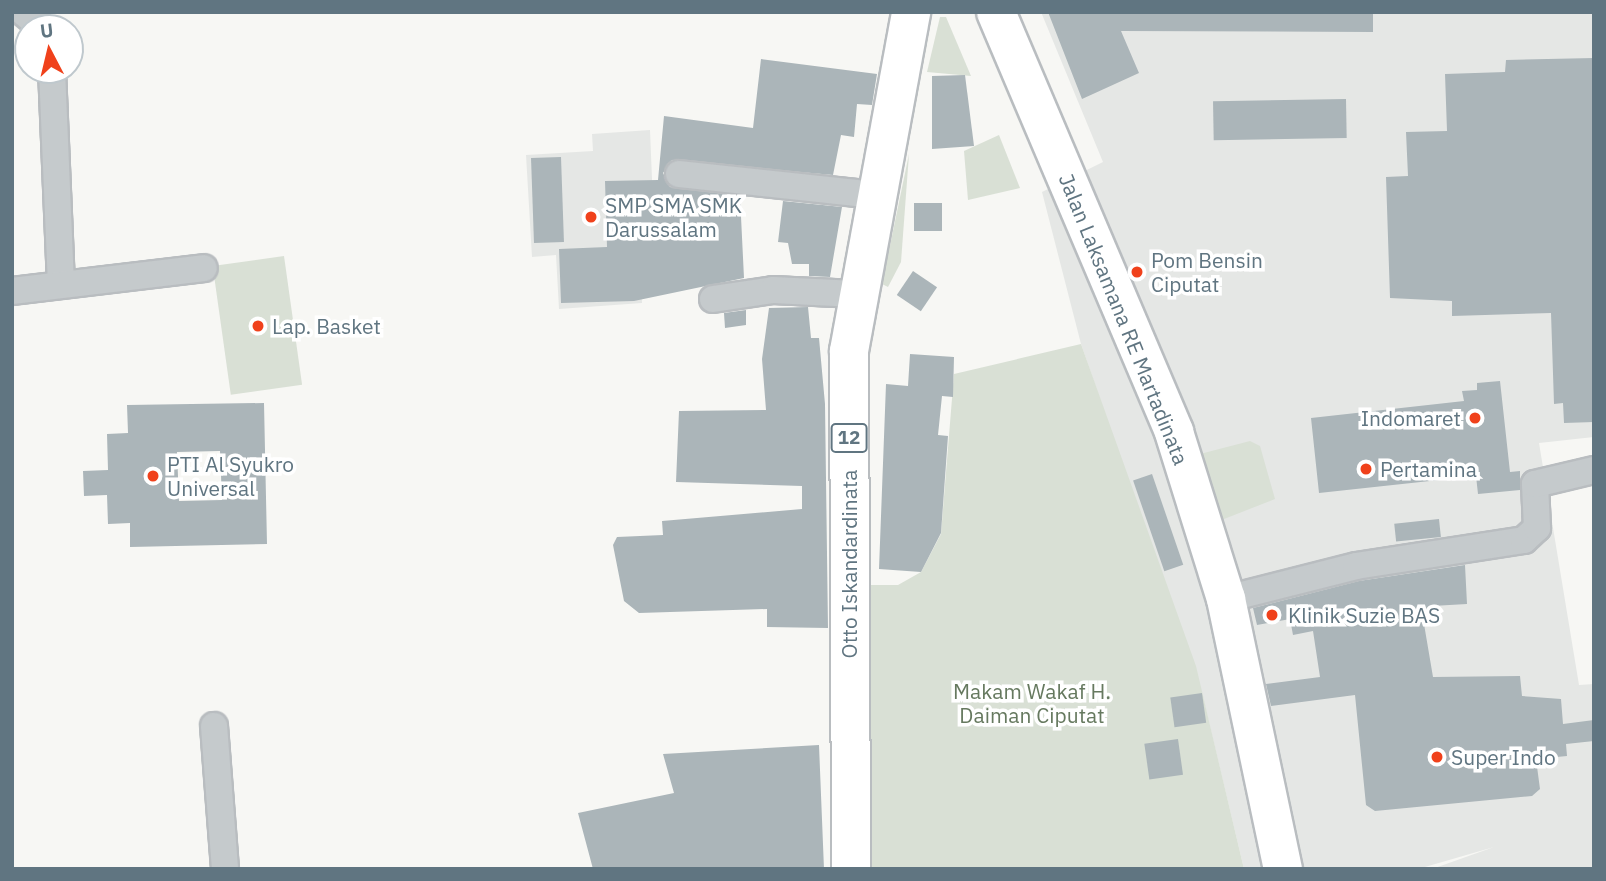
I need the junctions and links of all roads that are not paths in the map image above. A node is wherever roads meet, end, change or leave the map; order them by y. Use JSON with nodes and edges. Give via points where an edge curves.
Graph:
{"nodes":[{"id":1,"x":911,"y":12,"type":"edge"},
{"id":2,"x":983,"y":12,"type":"edge"},
{"id":3,"x":996,"y":12,"type":"edge"},
{"id":4,"x":1015,"y":60,"type":"junction"},
{"id":5,"x":53,"y":84,"type":"edge"},
{"id":6,"x":679,"y":174,"type":"dead end"},
{"id":7,"x":874,"y":195,"type":"junction"},
{"id":8,"x":204,"y":268,"type":"dead end"},
{"id":9,"x":61,"y":285,"type":"junction"},
{"id":10,"x":12,"y":291,"type":"edge"},
{"id":11,"x":856,"y":294,"type":"junction"},
{"id":12,"x":713,"y":299,"type":"dead end"},
{"id":13,"x":1594,"y":470,"type":"edge"},
{"id":14,"x":1226,"y":599,"type":"junction"},
{"id":15,"x":214,"y":726,"type":"dead end"},
{"id":16,"x":225,"y":869,"type":"edge"},
{"id":17,"x":851,"y":869,"type":"edge"},
{"id":18,"x":1283,"y":869,"type":"edge"}],
"edges":[{"from":1,"to":7,"type":"highway","name":"Otto Iskandardinata","number":"12"},
{"from":2,"to":4,"type":"highway","via":[[990,33]]},
{"from":3,"to":4,"type":"highway","name":"Jalan Laksamana RE Martadinata"},
{"from":4,"to":14,"type":"highway","name":"Jalan Laksamana RE Martadinata","via":[[1158,390]]},
{"from":5,"to":9,"type":"street"},
{"from":6,"to":7,"type":"street"},
{"from":7,"to":11,"type":"highway","name":"Otto Iskandardinata","number":"12"},
{"from":8,"to":9,"type":"street"},
{"from":9,"to":10,"type":"street"},
{"from":11,"to":12,"type":"street","via":[[773,290]]},
{"from":11,"to":17,"type":"highway","name":"Otto Iskandardinata","number":"12","via":[[848,480]]},
{"from":13,"to":14,"type":"street","via":[[1535,484],[1537,528],[1524,540],[1356,566]]},
{"from":14,"to":18,"type":"highway","name":"Jalan Laksamana RE Martadinata"},
{"from":15,"to":16,"type":"street"}]}
